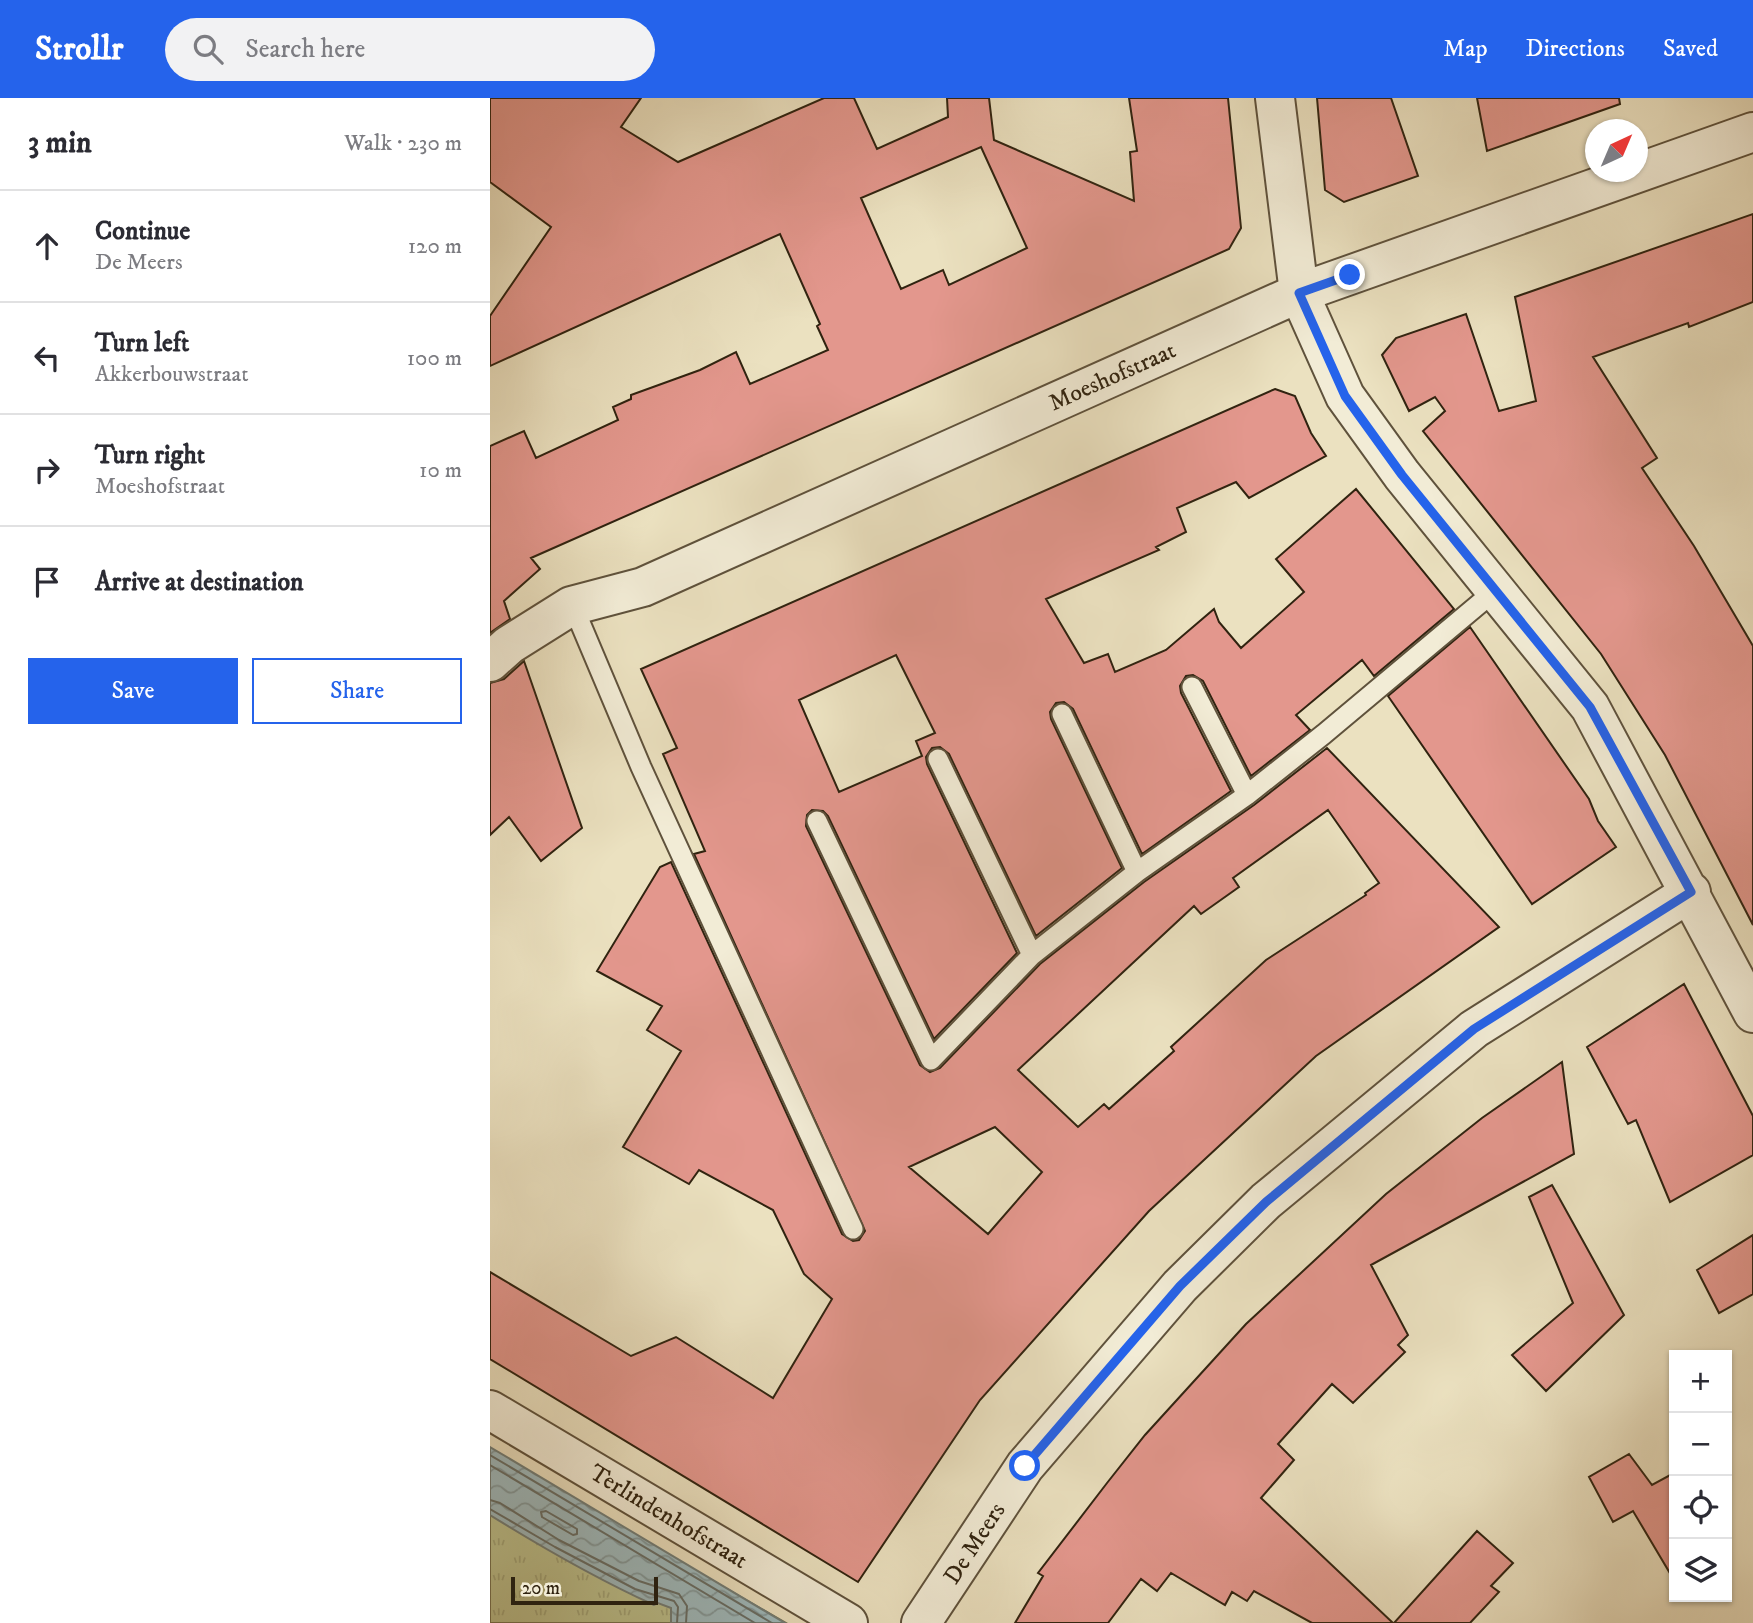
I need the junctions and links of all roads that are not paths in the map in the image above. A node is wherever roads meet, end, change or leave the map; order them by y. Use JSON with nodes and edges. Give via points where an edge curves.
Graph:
{"nodes":[{"id":1,"x":1275,"y":98,"type":"edge"},
{"id":2,"x":1753,"y":132,"type":"edge"},
{"id":3,"x":1299,"y":293,"type":"junction"},
{"id":4,"x":1497,"y":589,"type":"junction"},
{"id":5,"x":573,"y":606,"type":"junction"},
{"id":6,"x":490,"y":662,"type":"edge"},
{"id":7,"x":1192,"y":687,"type":"dead end"},
{"id":8,"x":1062,"y":714,"type":"dead end"},
{"id":9,"x":938,"y":760,"type":"dead end"},
{"id":10,"x":1248,"y":795,"type":"junction"},
{"id":11,"x":817,"y":821,"type":"dead end"},
{"id":12,"x":1137,"y":872,"type":"junction"},
{"id":13,"x":1691,"y":892,"type":"junction"},
{"id":14,"x":1032,"y":955,"type":"junction"},
{"id":15,"x":1753,"y":1013,"type":"edge"},
{"id":16,"x":853,"y":1229,"type":"dead end"},
{"id":17,"x":490,"y":1410,"type":"edge"},
{"id":18,"x":848,"y":1623,"type":"edge"},
{"id":19,"x":921,"y":1623,"type":"edge"}],
"edges":[{"from":1,"to":3,"type":"street"},
{"from":2,"to":3,"type":"street","name":"Moeshofstraat"},
{"from":3,"to":4,"type":"street","via":[[1345,396],[1402,475]]},
{"from":3,"to":5,"type":"street","name":"Moeshofstraat","via":[[643,587]]},
{"from":4,"to":10,"type":"lane"},
{"from":4,"to":13,"type":"street","via":[[1590,707]]},
{"from":5,"to":6,"type":"street","name":"Moeshofstraat"},
{"from":5,"to":16,"type":"lane","via":[[641,767]]},
{"from":7,"to":10,"type":"lane"},
{"from":8,"to":12,"type":"lane"},
{"from":9,"to":14,"type":"lane"},
{"from":10,"to":12,"type":"lane"},
{"from":11,"to":14,"type":"lane","via":[[931,1060]]},
{"from":12,"to":14,"type":"lane"},
{"from":13,"to":15,"type":"street"},
{"from":13,"to":19,"type":"street","name":"De Meers","via":[[1474,1029],[1266,1202],[1180,1286],[1025,1466]]},
{"from":17,"to":18,"type":"street","name":"Terlindenhofstraat"}]}
